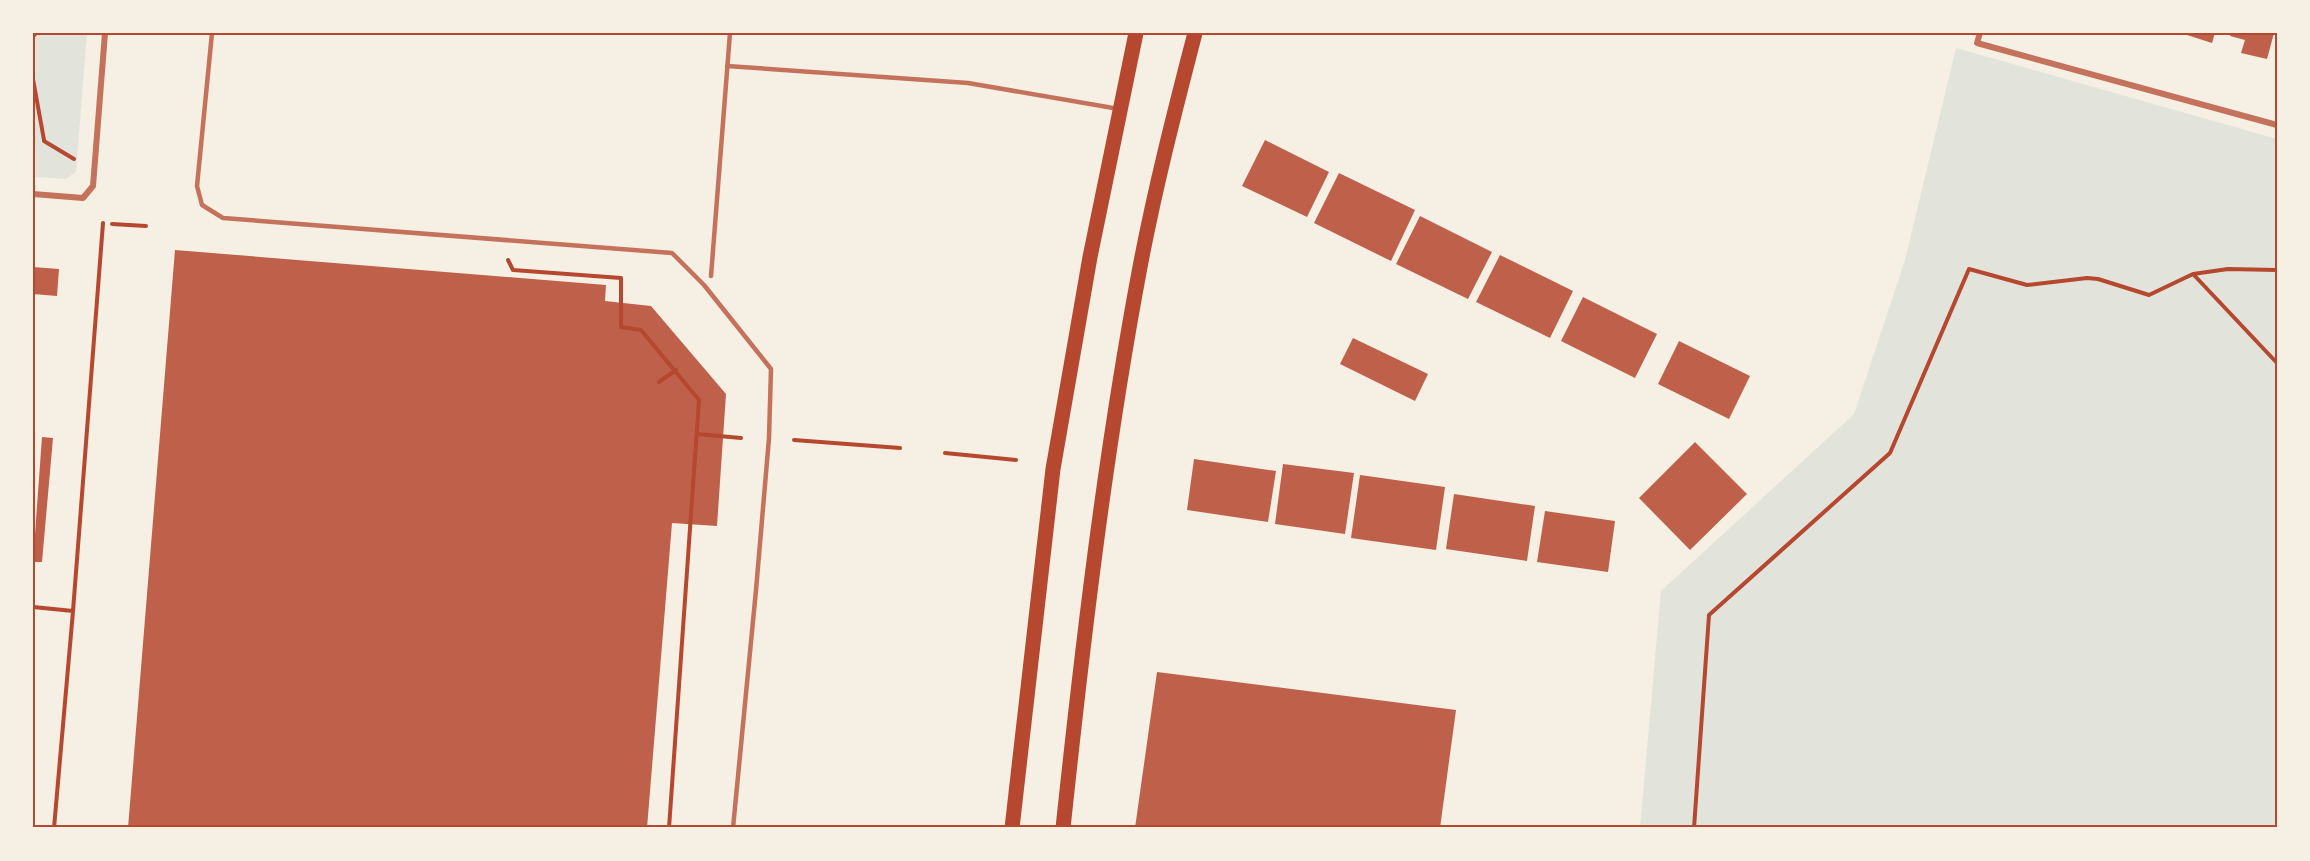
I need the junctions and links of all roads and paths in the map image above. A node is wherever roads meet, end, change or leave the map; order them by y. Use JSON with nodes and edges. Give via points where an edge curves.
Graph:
{"nodes":[{"id":1,"x":105,"y":33,"type":"edge"},
{"id":2,"x":212,"y":33,"type":"edge"},
{"id":3,"x":730,"y":33,"type":"edge"},
{"id":4,"x":1136,"y":33,"type":"edge"},
{"id":5,"x":1195,"y":33,"type":"edge"},
{"id":6,"x":1980,"y":33,"type":"edge"},
{"id":7,"x":727,"y":66,"type":"junction"},
{"id":8,"x":33,"y":79,"type":"edge"},
{"id":9,"x":1119,"y":109,"type":"junction"},
{"id":10,"x":2277,"y":125,"type":"edge"},
{"id":11,"x":77,"y":160,"type":"dead end"},
{"id":12,"x":33,"y":194,"type":"edge"},
{"id":13,"x":103,"y":223,"type":"dead end"},
{"id":14,"x":112,"y":224,"type":"dead end"},
{"id":15,"x":146,"y":226,"type":"dead end"},
{"id":16,"x":500,"y":240,"type":"junction"},
{"id":17,"x":2277,"y":270,"type":"edge"},
{"id":18,"x":2193,"y":274,"type":"junction"},
{"id":19,"x":711,"y":276,"type":"dead end"},
{"id":20,"x":2277,"y":363,"type":"edge"},
{"id":21,"x":676,"y":370,"type":"junction"},
{"id":22,"x":659,"y":382,"type":"dead end"},
{"id":23,"x":696,"y":434,"type":"junction"},
{"id":24,"x":741,"y":438,"type":"dead end"},
{"id":25,"x":794,"y":440,"type":"dead end"},
{"id":26,"x":900,"y":448,"type":"dead end"},
{"id":27,"x":945,"y":453,"type":"dead end"},
{"id":28,"x":1016,"y":460,"type":"dead end"},
{"id":29,"x":33,"y":607,"type":"edge"},
{"id":30,"x":74,"y":611,"type":"junction"},
{"id":31,"x":54,"y":828,"type":"edge"},
{"id":32,"x":669,"y":828,"type":"edge"},
{"id":33,"x":733,"y":828,"type":"edge"},
{"id":34,"x":1012,"y":828,"type":"edge"},
{"id":35,"x":1063,"y":828,"type":"edge"},
{"id":36,"x":1694,"y":828,"type":"edge"}],
"edges":[{"from":1,"to":12,"type":"street","via":[[93,186],[83,198]]},
{"from":2,"to":16,"type":"lane","via":[[196,186],[202,205],[223,218]]},
{"from":3,"to":7,"type":"lane"},
{"from":4,"to":9,"type":"main road"},
{"from":5,"to":35,"type":"main road","via":[[1140,266],[1105,475]]},
{"from":6,"to":10,"type":"street","via":[[1977,43]]},
{"from":7,"to":9,"type":"lane","via":[[968,83]]},
{"from":7,"to":19,"type":"lane"},
{"from":8,"to":11,"type":"path","via":[[44,140]]},
{"from":9,"to":34,"type":"main road","via":[[1053,469]]},
{"from":13,"to":30,"type":"path"},
{"from":14,"to":15,"type":"path"},
{"from":16,"to":21,"type":"path","via":[[513,270],[621,278],[621,327],[641,330]]},
{"from":16,"to":33,"type":"lane","via":[[672,253],[704,285],[771,369],[769,438]]},
{"from":17,"to":18,"type":"path"},
{"from":18,"to":20,"type":"path"},
{"from":18,"to":36,"type":"path","via":[[2149,295],[2098,279],[2027,285],[1969,270],[1890,453],[1709,615]]},
{"from":21,"to":22,"type":"path"},
{"from":21,"to":23,"type":"path","via":[[699,400]]},
{"from":23,"to":24,"type":"path"},
{"from":23,"to":32,"type":"path"},
{"from":25,"to":26,"type":"path"},
{"from":27,"to":28,"type":"path"},
{"from":29,"to":30,"type":"path"},
{"from":30,"to":31,"type":"path"}]}
